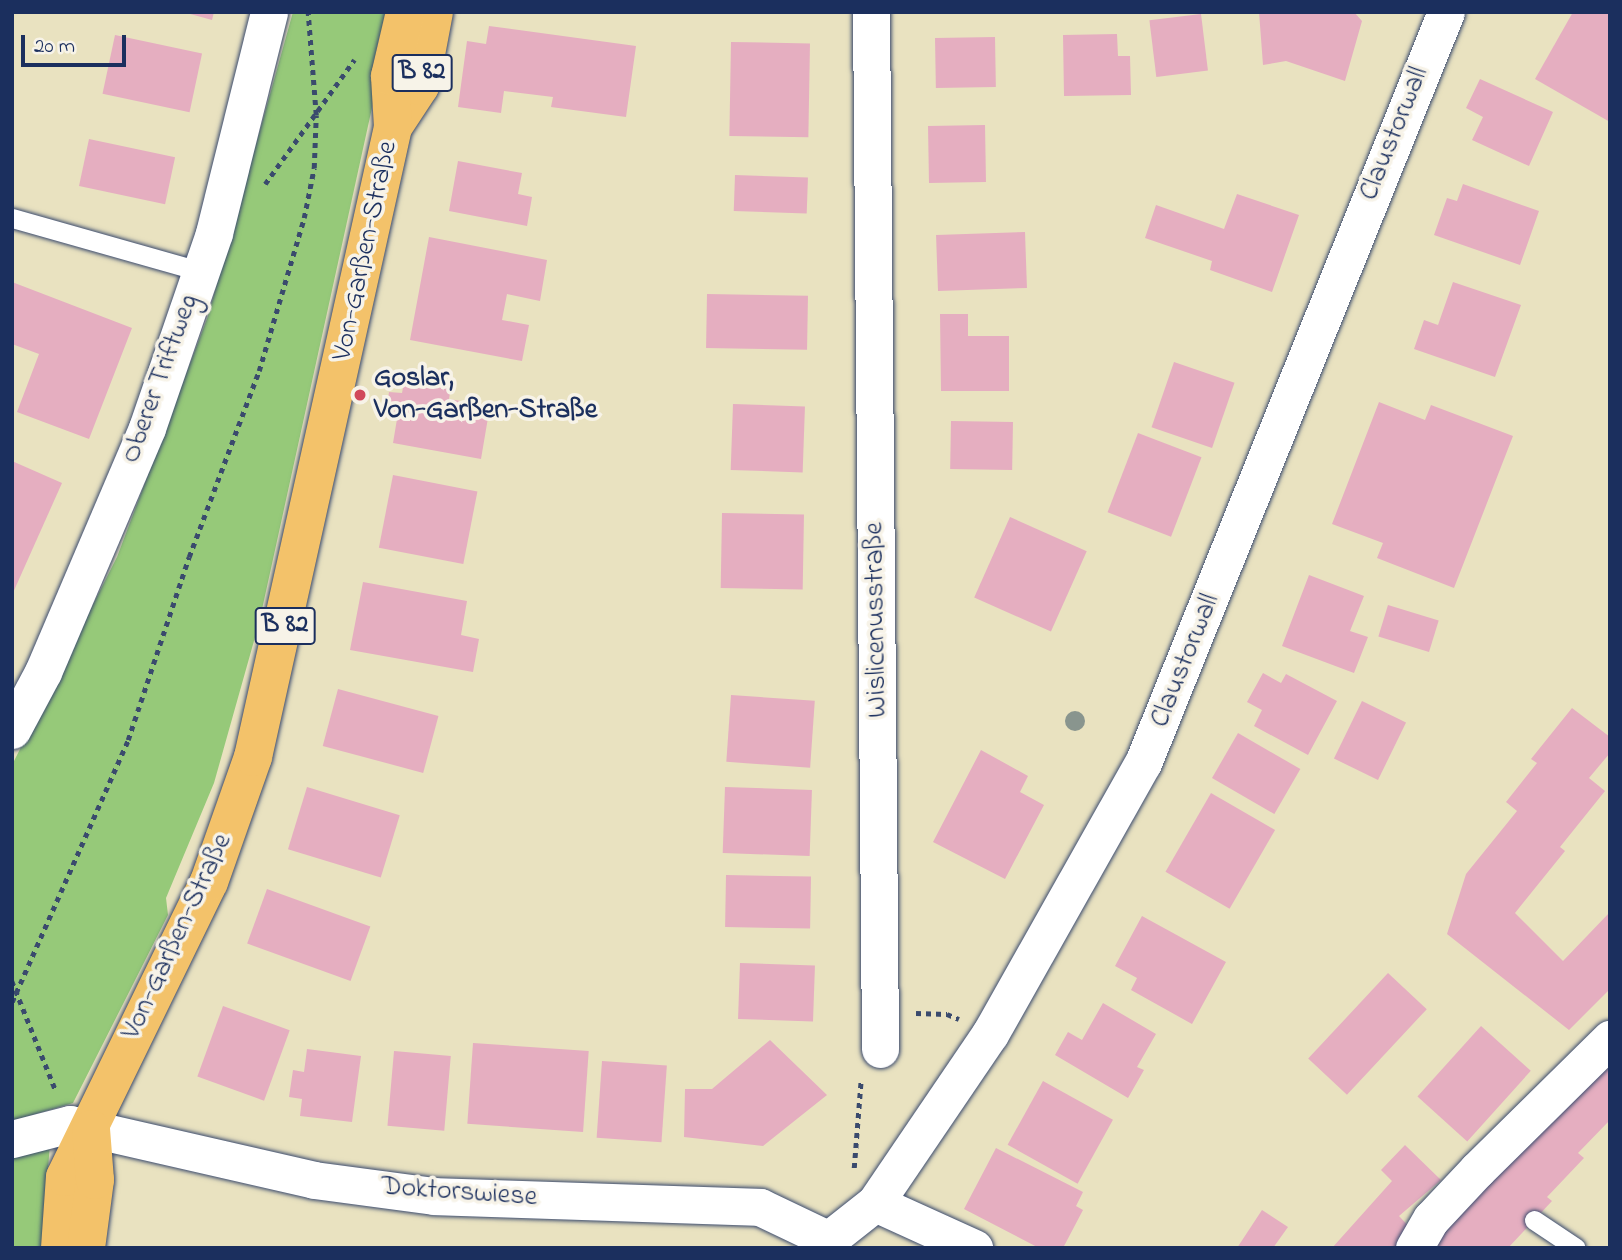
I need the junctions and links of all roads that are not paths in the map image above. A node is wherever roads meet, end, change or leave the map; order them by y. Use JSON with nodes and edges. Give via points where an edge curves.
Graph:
{"nodes":[{"id":1,"x":269,"y":12,"type":"edge"},
{"id":2,"x":405,"y":12,"type":"edge"},
{"id":3,"x":434,"y":12,"type":"edge"},
{"id":4,"x":871,"y":12,"type":"edge"},
{"id":5,"x":1446,"y":12,"type":"edge"},
{"id":6,"x":393,"y":127,"type":"junction"},
{"id":7,"x":12,"y":218,"type":"edge"},
{"id":8,"x":199,"y":271,"type":"junction"},
{"id":9,"x":12,"y":730,"type":"edge"},
{"id":10,"x":1610,"y":1039,"type":"edge"},
{"id":11,"x":880,"y":1049,"type":"road end"},
{"id":12,"x":81,"y":1126,"type":"junction"},
{"id":13,"x":12,"y":1139,"type":"edge"},
{"id":14,"x":1534,"y":1220,"type":"dead end"},
{"id":15,"x":842,"y":1227,"type":"edge"},
{"id":16,"x":60,"y":1248,"type":"edge"},
{"id":17,"x":86,"y":1248,"type":"edge"},
{"id":18,"x":974,"y":1248,"type":"edge"},
{"id":19,"x":1414,"y":1248,"type":"edge"},
{"id":20,"x":1576,"y":1248,"type":"edge"}],
"edges":[{"from":1,"to":8,"type":"street","name":"Oberer Triftweg","via":[[214,233]]},
{"from":2,"to":6,"type":"main road","name":"Von-Garßen-Straße","number":"B 82","via":[[390,76]]},
{"from":3,"to":6,"type":"main road","name":"Von-Garßen-Straße","number":"B 82","via":[[420,86]]},
{"from":4,"to":11,"type":"street","name":"Wislicenusstraße"},
{"from":5,"to":15,"type":"street","name":"Claustorwall","via":[[1143,762],[990,1034]]},
{"from":6,"to":12,"type":"main road","name":"Von-Garßen-Straße","number":"B 82","via":[[253,757],[209,882]]},
{"from":7,"to":8,"type":"lane"},
{"from":8,"to":9,"type":"street","name":"Oberer Triftweg","via":[[147,428],[43,671]]},
{"from":10,"to":19,"type":"street","via":[[1431,1219]]},
{"from":12,"to":13,"type":"street"},
{"from":12,"to":15,"type":"street","name":"Doktorswiese","via":[[314,1180],[434,1196],[761,1207]]},
{"from":12,"to":16,"type":"main road","number":"B 82","via":[[65,1177]]},
{"from":12,"to":17,"type":"main road","number":"B 82","via":[[95,1180]]},
{"from":14,"to":20,"type":"lane"},
{"from":15,"to":18,"type":"street","name":"Doktorswiese"}]}
